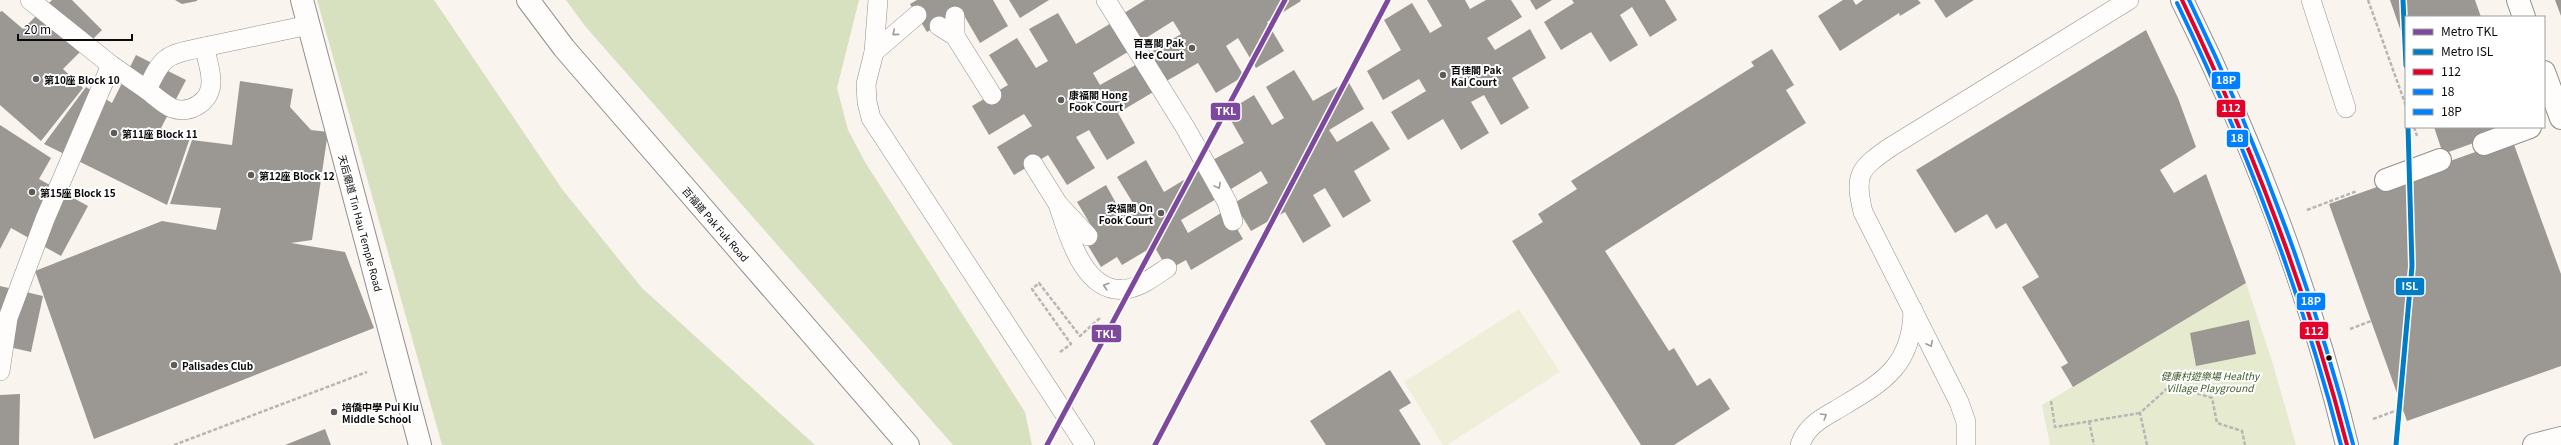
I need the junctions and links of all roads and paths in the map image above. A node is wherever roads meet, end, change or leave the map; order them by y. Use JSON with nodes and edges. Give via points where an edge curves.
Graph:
{"nodes":[{"id":1,"x":30,"y":0,"type":"edge"},
{"id":2,"x":302,"y":0,"type":"edge"},
{"id":3,"x":528,"y":0,"type":"edge"},
{"id":4,"x":878,"y":0,"type":"edge"},
{"id":5,"x":1106,"y":0,"type":"edge"},
{"id":6,"x":2129,"y":0,"type":"edge"},
{"id":7,"x":2182,"y":0,"type":"edge"},
{"id":8,"x":2311,"y":0,"type":"edge"},
{"id":9,"x":2368,"y":0,"type":"edge"},
{"id":10,"x":2518,"y":0,"type":"edge"},
{"id":11,"x":917,"y":15,"type":"dead end"},
{"id":12,"x":2524,"y":16,"type":"edge"},
{"id":13,"x":947,"y":21,"type":"dead end"},
{"id":14,"x":309,"y":25,"type":"junction"},
{"id":15,"x":204,"y":47,"type":"junction"},
{"id":16,"x":874,"y":52,"type":"junction"},
{"id":17,"x":111,"y":65,"type":"junction"},
{"id":18,"x":2545,"y":75,"type":"edge"},
{"id":19,"x":147,"y":90,"type":"junction"},
{"id":20,"x":992,"y":95,"type":"dead end"},
{"id":21,"x":2405,"y":103,"type":"edge"},
{"id":22,"x":2346,"y":108,"type":"dead end"},
{"id":23,"x":2561,"y":118,"type":"edge"},
{"id":24,"x":1185,"y":127,"type":"junction"},
{"id":25,"x":2527,"y":128,"type":"edge"},
{"id":26,"x":2484,"y":144,"type":"dead end"},
{"id":27,"x":2440,"y":160,"type":"dead end"},
{"id":28,"x":1033,"y":164,"type":"dead end"},
{"id":29,"x":1198,"y":171,"type":"dead end"},
{"id":30,"x":2386,"y":180,"type":"joint"},
{"id":31,"x":1058,"y":204,"type":"junction"},
{"id":32,"x":2307,"y":210,"type":"dead end"},
{"id":33,"x":1233,"y":221,"type":"dead end"},
{"id":34,"x":1088,"y":236,"type":"dead end"},
{"id":35,"x":1168,"y":268,"type":"dead end"},
{"id":36,"x":1121,"y":289,"type":"junction"},
{"id":37,"x":1913,"y":310,"type":"junction"},
{"id":38,"x":2372,"y":321,"type":"dead end"},
{"id":39,"x":2350,"y":329,"type":"dead end"},
{"id":40,"x":374,"y":370,"type":"dead end"},
{"id":41,"x":1035,"y":370,"type":"junction"},
{"id":42,"x":0,"y":371,"type":"edge"},
{"id":43,"x":2051,"y":401,"type":"dead end"},
{"id":44,"x":2403,"y":408,"type":"dead end"},
{"id":45,"x":2140,"y":413,"type":"junction"},
{"id":46,"x":2089,"y":421,"type":"junction"},
{"id":47,"x":2368,"y":421,"type":"dead end"},
{"id":48,"x":2561,"y":438,"type":"edge"},
{"id":49,"x":174,"y":445,"type":"edge"},
{"id":50,"x":420,"y":445,"type":"edge"},
{"id":51,"x":908,"y":445,"type":"edge"},
{"id":52,"x":1085,"y":445,"type":"edge"},
{"id":53,"x":1800,"y":445,"type":"edge"},
{"id":54,"x":1966,"y":445,"type":"edge"},
{"id":55,"x":2094,"y":445,"type":"edge"},
{"id":56,"x":2147,"y":445,"type":"edge"},
{"id":57,"x":2245,"y":445,"type":"edge"},
{"id":58,"x":2348,"y":445,"type":"edge"},
{"id":59,"x":2534,"y":445,"type":"edge"}],
"edges":[{"from":1,"to":17,"type":"lane"},
{"from":2,"to":14,"type":"street","name":"天后廟道 Tin Hau Temple Road"},
{"from":3,"to":51,"type":"street","name":"百福道 Pak Fuk Road","via":[[564,48]]},
{"from":4,"to":16,"type":"lane"},
{"from":5,"to":24,"type":"lane"},
{"from":6,"to":37,"type":"lane","via":[[1889,148],[1870,161],[1861,171],[1859,194],[1863,212]]},
{"from":7,"to":58,"type":"street","via":[[2224,86],[2271,198],[2311,314]]},
{"from":8,"to":22,"type":"lane"},
{"from":9,"to":21,"type":"path"},
{"from":10,"to":12,"type":"street"},
{"from":11,"to":16,"type":"lane","one_way":true},
{"from":13,"to":20,"type":"lane"},
{"from":14,"to":15,"type":"lane"},
{"from":14,"to":50,"type":"street","name":"天后廟道 Tin Hau Temple Road"},
{"from":15,"to":19,"type":"lane","via":[[172,54],[164,59],[157,67]]},
{"from":15,"to":19,"type":"lane","via":[[212,81],[210,90],[200,105],[192,109],[173,108]]},
{"from":16,"to":41,"type":"lane","via":[[866,84],[871,118]]},
{"from":17,"to":19,"type":"lane"},
{"from":17,"to":42,"type":"lane","via":[[45,219],[8,318]]},
{"from":18,"to":23,"type":"street"},
{"from":24,"to":29,"type":"lane"},
{"from":24,"to":33,"type":"lane","one_way":true,"via":[[1227,202]]},
{"from":25,"to":26,"type":"street"},
{"from":27,"to":30,"type":"street"},
{"from":28,"to":31,"type":"lane"},
{"from":30,"to":32,"type":"path"},
{"from":31,"to":34,"type":"lane"},
{"from":36,"to":31,"type":"lane","one_way":true,"via":[[1100,284],[1092,276],[1072,246]]},
{"from":35,"to":36,"type":"lane","via":[[1140,284]]},
{"from":36,"to":41,"type":"path","via":[[1097,323],[1080,336],[1039,283],[1032,289],[1071,344]]},
{"from":53,"to":37,"type":"lane","one_way":true,"via":[[1804,434],[1819,419],[1895,370],[1912,330]]},
{"from":37,"to":54,"type":"lane","one_way":true,"via":[[1959,402],[1966,422]]},
{"from":38,"to":39,"type":"path"},
{"from":40,"to":49,"type":"path"},
{"from":41,"to":52,"type":"lane"},
{"from":43,"to":46,"type":"path","via":[[2055,426]]},
{"from":44,"to":47,"type":"path"},
{"from":45,"to":46,"type":"path"},
{"from":45,"to":56,"type":"path"},
{"from":45,"to":57,"type":"path","via":[[2172,385],[2212,398],[2217,423],[2242,431]]},
{"from":46,"to":55,"type":"path"},
{"from":48,"to":59,"type":"street"}]}
